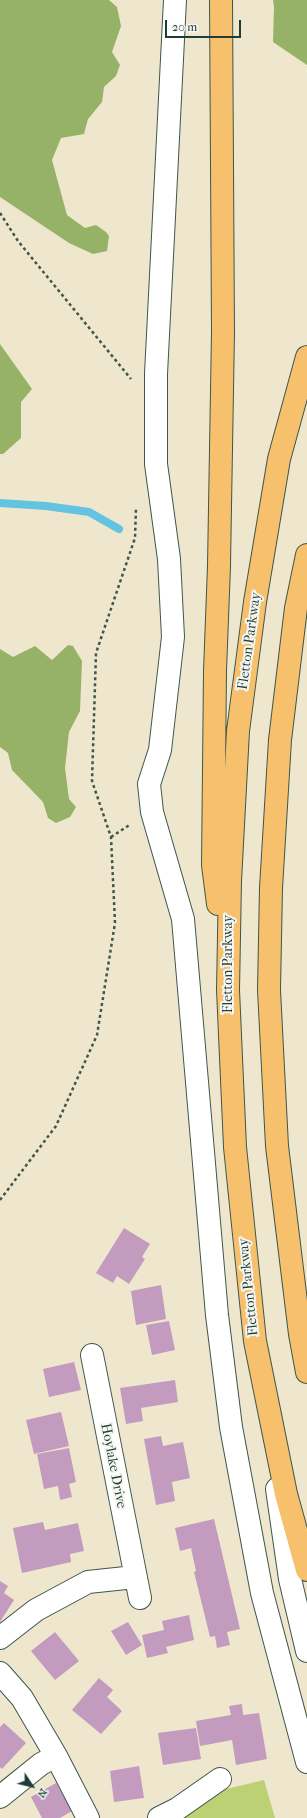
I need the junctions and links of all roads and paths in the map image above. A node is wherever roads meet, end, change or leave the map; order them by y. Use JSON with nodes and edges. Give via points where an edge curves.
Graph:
{"nodes":[{"id":1,"x":174,"y":0,"type":"edge"},
{"id":2,"x":221,"y":0,"type":"edge"},
{"id":3,"x":0,"y":213,"type":"edge"},
{"id":4,"x":307,"y":357,"type":"edge"},
{"id":5,"x":134,"y":383,"type":"dead end"},
{"id":6,"x":136,"y":506,"type":"dead end"},
{"id":7,"x":307,"y":555,"type":"edge"},
{"id":8,"x":228,"y":990,"type":"junction"},
{"id":9,"x":0,"y":1200,"type":"edge"},
{"id":10,"x":255,"y":1341,"type":"junction"},
{"id":11,"x":92,"y":1354,"type":"dead end"},
{"id":12,"x":307,"y":1372,"type":"edge"},
{"id":13,"x":307,"y":1570,"type":"edge"},
{"id":14,"x":135,"y":1577,"type":"junction"},
{"id":15,"x":140,"y":1598,"type":"dead end"},
{"id":16,"x":0,"y":1638,"type":"edge"},
{"id":17,"x":307,"y":1651,"type":"edge"},
{"id":18,"x":0,"y":1673,"type":"edge"},
{"id":19,"x":56,"y":1756,"type":"junction"},
{"id":20,"x":307,"y":1762,"type":"edge"},
{"id":21,"x":220,"y":1778,"type":"dead end"},
{"id":22,"x":0,"y":1797,"type":"edge"},
{"id":23,"x":88,"y":1818,"type":"edge"},
{"id":24,"x":159,"y":1818,"type":"edge"}],
"edges":[{"from":1,"to":20,"type":"street","via":[[156,374],[156,464],[169,559],[173,637],[160,750],[149,784],[152,812],[182,919],[217,1315],[231,1427],[262,1593]]},
{"from":2,"to":8,"type":"highway","via":[[222,332],[214,865]]},
{"from":3,"to":5,"type":"path","via":[[18,241]]},
{"from":4,"to":8,"type":"highway","name":"Fletton Parkway","via":[[279,459],[255,602],[238,731],[230,881]]},
{"from":6,"to":9,"type":"path","via":[[136,538],[96,653],[92,780],[111,837],[116,923],[97,1035],[56,1126]]},
{"from":7,"to":12,"type":"highway","via":[[296,608],[280,740],[270,888],[269,990],[277,1146]]},
{"from":8,"to":10,"type":"highway","name":"Fletton Parkway","via":[[235,1148]]},
{"from":10,"to":13,"type":"highway","name":"Fletton Parkway","via":[[286,1494]]},
{"from":10,"to":17,"type":"street","via":[[290,1579]]},
{"from":11,"to":14,"type":"street","name":"Hoylake Drive"},
{"from":14,"to":15,"type":"street","name":"Hoylake Drive"},
{"from":14,"to":16,"type":"street","via":[[88,1582],[36,1610]]},
{"from":18,"to":19,"type":"street","via":[[22,1698]]},
{"from":19,"to":22,"type":"street","via":[[41,1764]]},
{"from":19,"to":23,"type":"street"},
{"from":21,"to":24,"type":"street","via":[[177,1809]]}]}
